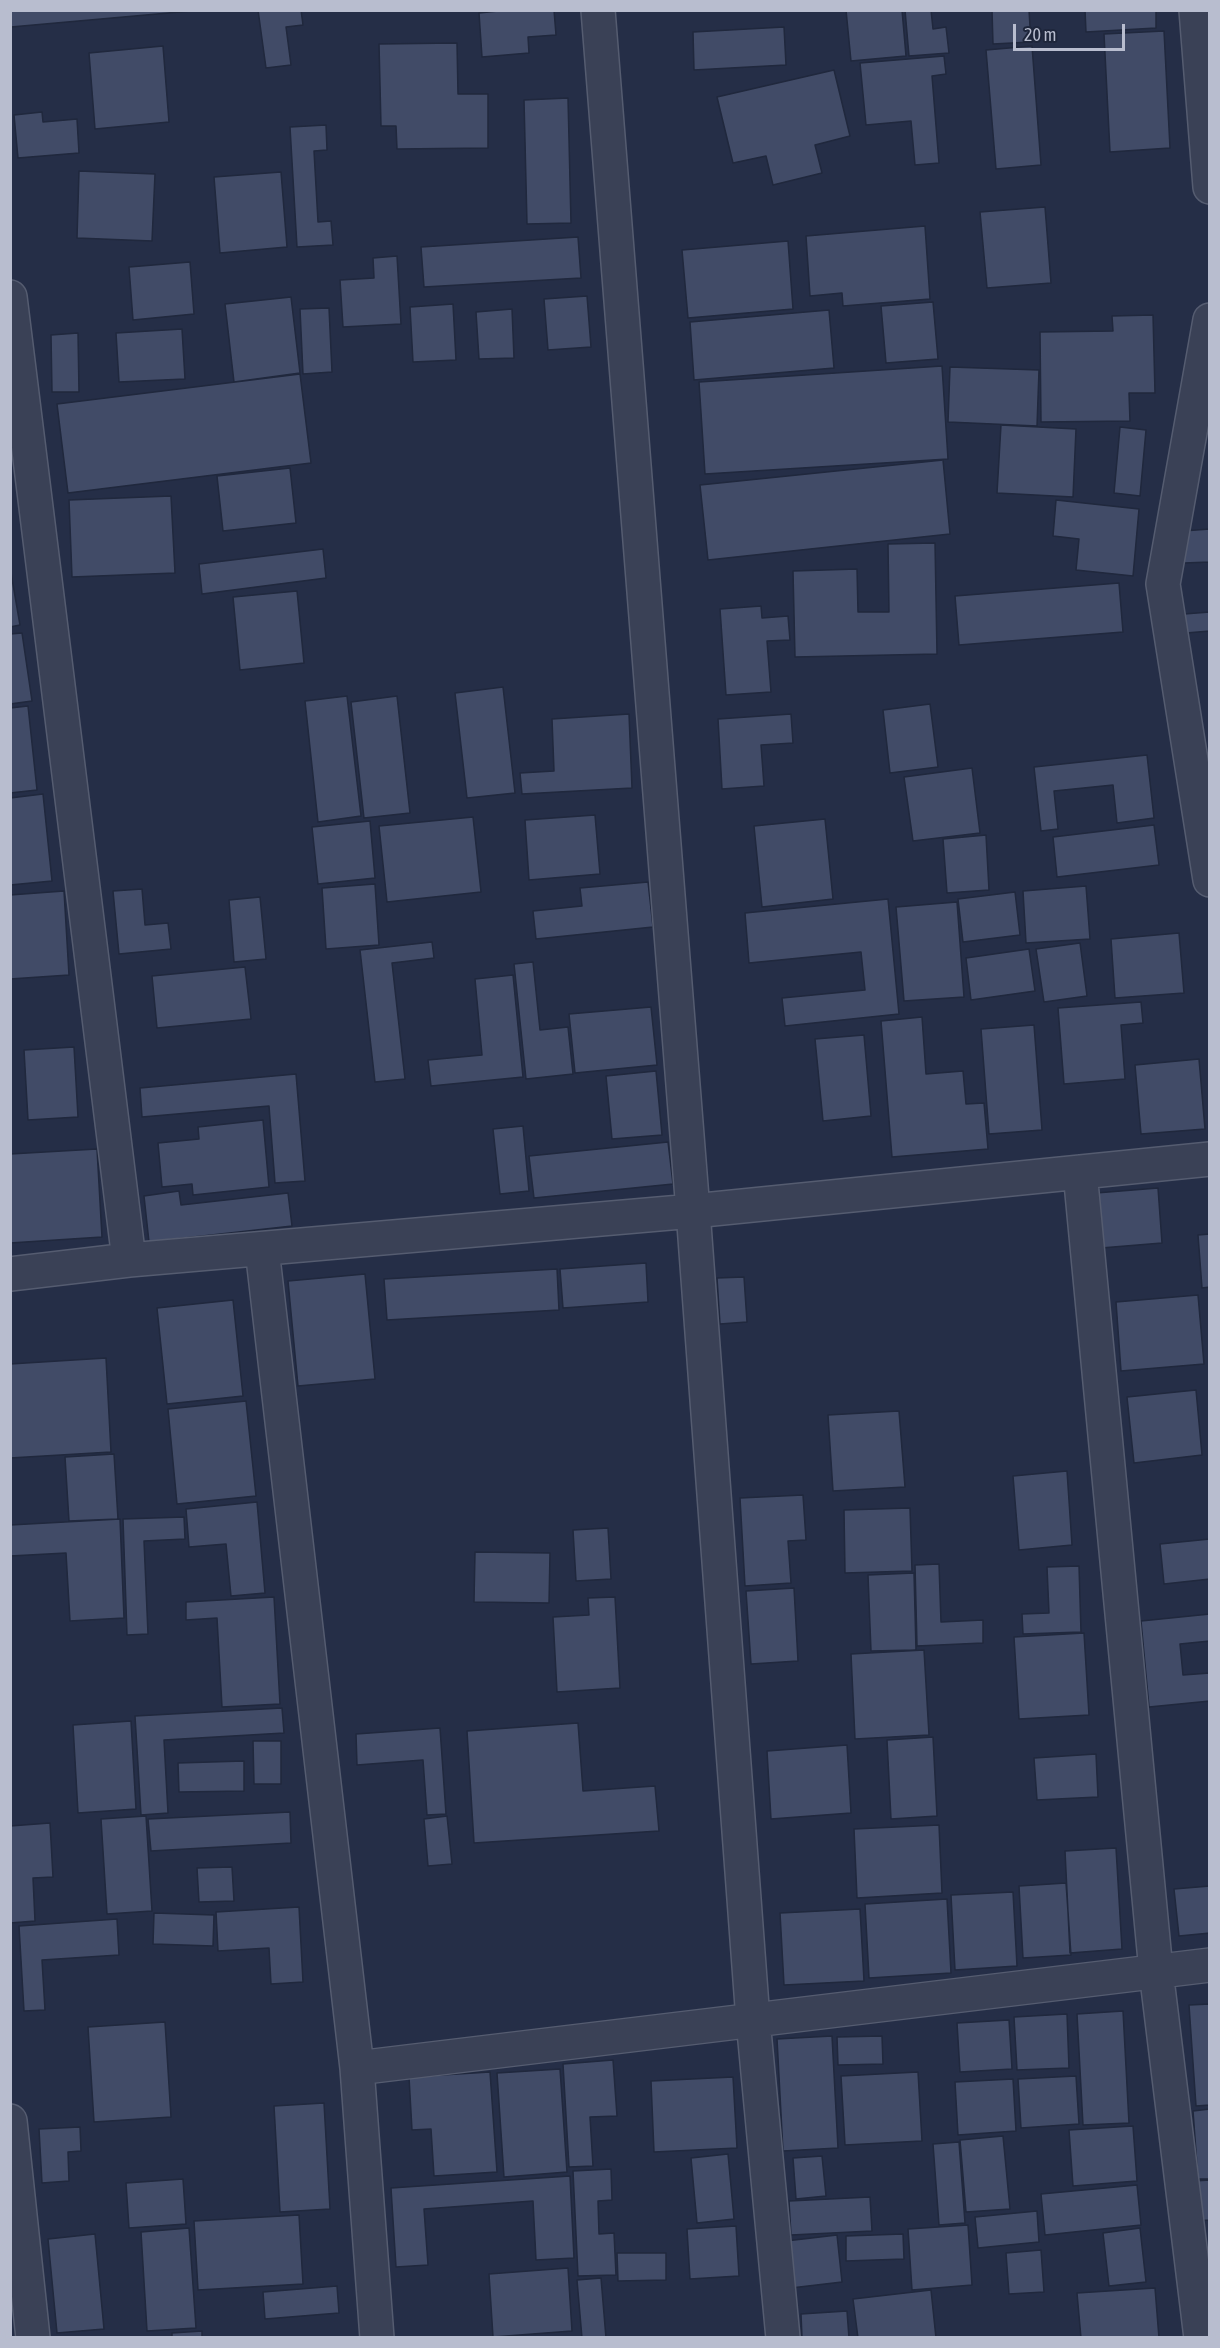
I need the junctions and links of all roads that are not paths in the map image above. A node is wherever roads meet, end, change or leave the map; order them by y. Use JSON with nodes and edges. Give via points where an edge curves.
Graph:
{"nodes":[{"id":1,"x":598,"y":10,"type":"edge"},
{"id":2,"x":1196,"y":10,"type":"edge"},
{"id":3,"x":1209,"y":187,"type":"edge"},
{"id":4,"x":10,"y":297,"type":"edge"},
{"id":5,"x":1209,"y":320,"type":"edge"},
{"id":6,"x":1209,"y":880,"type":"edge"},
{"id":7,"x":1209,"y":1159,"type":"edge"},
{"id":8,"x":1080,"y":1172,"type":"junction"},
{"id":9,"x":693,"y":1211,"type":"junction"},
{"id":10,"x":262,"y":1249,"type":"junction"},
{"id":11,"x":129,"y":1260,"type":"junction"},
{"id":12,"x":10,"y":1274,"type":"edge"},
{"id":13,"x":1209,"y":1965,"type":"edge"},
{"id":14,"x":1156,"y":1971,"type":"junction"},
{"id":15,"x":753,"y":2020,"type":"junction"},
{"id":16,"x":357,"y":2068,"type":"junction"},
{"id":17,"x":10,"y":2121,"type":"edge"},
{"id":18,"x":33,"y":2337,"type":"edge"},
{"id":19,"x":377,"y":2337,"type":"edge"},
{"id":20,"x":783,"y":2337,"type":"edge"},
{"id":21,"x":1201,"y":2337,"type":"edge"}],
"edges":[{"from":1,"to":9,"type":"street"},
{"from":2,"to":3,"type":"street"},
{"from":4,"to":11,"type":"street"},
{"from":5,"to":6,"type":"street","via":[[1163,584]]},
{"from":7,"to":8,"type":"street"},
{"from":8,"to":9,"type":"street"},
{"from":8,"to":14,"type":"street"},
{"from":9,"to":10,"type":"street"},
{"from":9,"to":15,"type":"street"},
{"from":10,"to":11,"type":"street"},
{"from":10,"to":16,"type":"street"},
{"from":11,"to":12,"type":"street"},
{"from":13,"to":14,"type":"street"},
{"from":14,"to":15,"type":"street"},
{"from":14,"to":21,"type":"street"},
{"from":15,"to":16,"type":"street"},
{"from":15,"to":20,"type":"street"},
{"from":16,"to":19,"type":"street"},
{"from":17,"to":18,"type":"street"}]}
